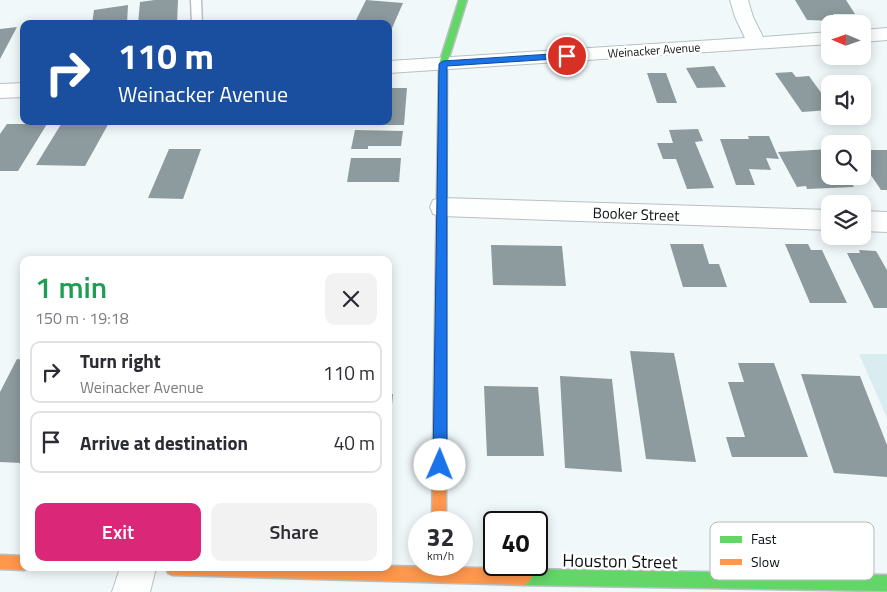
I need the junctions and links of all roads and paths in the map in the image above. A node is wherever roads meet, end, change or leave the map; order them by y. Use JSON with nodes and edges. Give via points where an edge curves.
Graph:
{"nodes":[{"id":1,"x":196,"y":0,"type":"edge"},
{"id":2,"x":463,"y":0,"type":"edge"},
{"id":3,"x":740,"y":0,"type":"edge"},
{"id":4,"x":197,"y":20,"type":"edge"},
{"id":5,"x":887,"y":34,"type":"edge"},
{"id":6,"x":871,"y":35,"type":"edge"},
{"id":7,"x":821,"y":39,"type":"edge"},
{"id":8,"x":757,"y":44,"type":"junction"},
{"id":9,"x":443,"y":64,"type":"junction"},
{"id":10,"x":392,"y":67,"type":"edge"},
{"id":11,"x":20,"y":90,"type":"edge"},
{"id":12,"x":0,"y":91,"type":"edge"},
{"id":13,"x":442,"y":207,"type":"junction"},
{"id":14,"x":821,"y":220,"type":"edge"},
{"id":15,"x":871,"y":221,"type":"edge"},
{"id":16,"x":887,"y":222,"type":"edge"},
{"id":17,"x":439,"y":511,"type":"edge"},
{"id":18,"x":0,"y":562,"type":"edge"},
{"id":19,"x":20,"y":563,"type":"edge"},
{"id":20,"x":392,"y":570,"type":"edge"},
{"id":21,"x":408,"y":570,"type":"edge"},
{"id":22,"x":137,"y":571,"type":"edge"},
{"id":23,"x":473,"y":572,"type":"edge"},
{"id":24,"x":887,"y":583,"type":"edge"},
{"id":25,"x":755,"y":586,"type":"edge"},
{"id":26,"x":839,"y":587,"type":"edge"},
{"id":27,"x":131,"y":592,"type":"edge"}],
"edges":[{"from":1,"to":4,"type":"lane"},
{"from":2,"to":9,"type":"street"},
{"from":3,"to":8,"type":"street"},
{"from":5,"to":6,"type":"street"},
{"from":7,"to":8,"type":"street","name":"Weinacker Avenue"},
{"from":8,"to":9,"type":"street","name":"Weinacker Avenue"},
{"from":9,"to":10,"type":"street","name":"Weinacker Avenue"},
{"from":9,"to":13,"type":"street"},
{"from":11,"to":12,"type":"street"},
{"from":13,"to":14,"type":"street","name":"Booker Street"},
{"from":13,"to":17,"type":"street"},
{"from":15,"to":16,"type":"street"},
{"from":18,"to":19,"type":"street"},
{"from":20,"to":21,"type":"street","name":"Houston Street"},
{"from":22,"to":27,"type":"street"},
{"from":23,"to":25,"type":"street","name":"Houston Street"},
{"from":24,"to":26,"type":"street","name":"Houston Street"},
{"from":25,"to":26,"type":"street","name":"Houston Street"}]}
